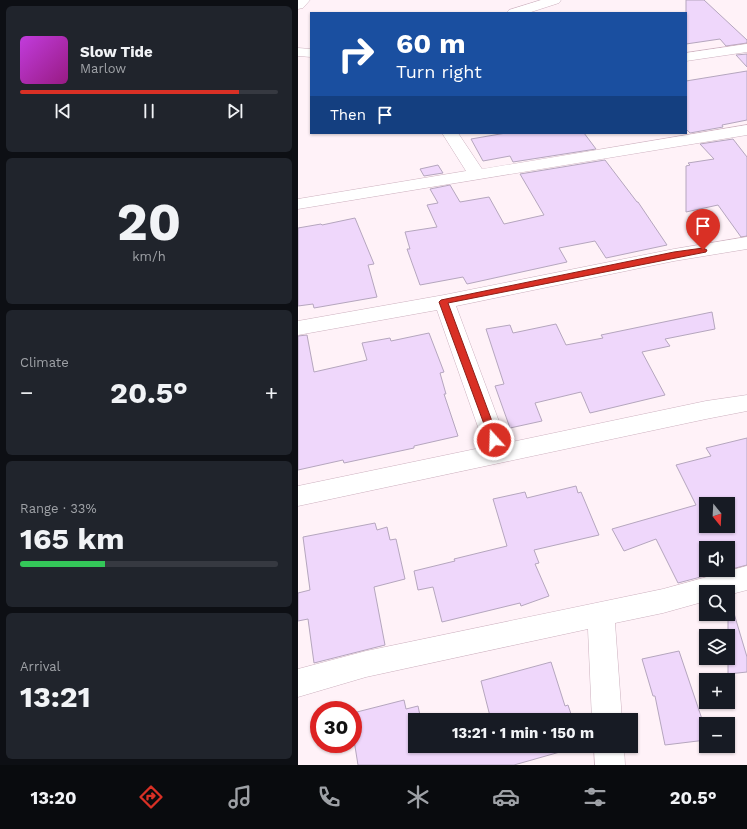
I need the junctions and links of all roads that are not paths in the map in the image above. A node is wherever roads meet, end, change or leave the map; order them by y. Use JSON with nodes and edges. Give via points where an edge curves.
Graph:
{"nodes":[{"id":1,"x":303,"y":0,"type":"edge"},
{"id":2,"x":554,"y":0,"type":"edge"},
{"id":3,"x":298,"y":5,"type":"edge"},
{"id":4,"x":517,"y":12,"type":"edge"},
{"id":5,"x":747,"y":48,"type":"edge"},
{"id":6,"x":298,"y":52,"type":"edge"},
{"id":7,"x":310,"y":53,"type":"edge"},
{"id":8,"x":687,"y":57,"type":"edge"},
{"id":9,"x":747,"y":130,"type":"edge"},
{"id":10,"x":451,"y":134,"type":"edge"},
{"id":11,"x":477,"y":174,"type":"junction"},
{"id":12,"x":298,"y":204,"type":"edge"},
{"id":13,"x":747,"y":243,"type":"edge"},
{"id":14,"x":444,"y":302,"type":"junction"},
{"id":15,"x":298,"y":328,"type":"edge"},
{"id":16,"x":747,"y":403,"type":"edge"},
{"id":17,"x":499,"y":454,"type":"junction"},
{"id":18,"x":298,"y":496,"type":"edge"},
{"id":19,"x":747,"y":578,"type":"edge"},
{"id":20,"x":601,"y":615,"type":"junction"},
{"id":21,"x":298,"y":683,"type":"edge"},
{"id":22,"x":607,"y":713,"type":"edge"},
{"id":23,"x":609,"y":753,"type":"edge"},
{"id":24,"x":610,"y":765,"type":"edge"}],
"edges":[{"from":1,"to":3,"type":"street"},
{"from":2,"to":4,"type":"street"},
{"from":5,"to":8,"type":"street"},
{"from":6,"to":7,"type":"street"},
{"from":9,"to":11,"type":"street"},
{"from":10,"to":11,"type":"street"},
{"from":11,"to":12,"type":"street"},
{"from":13,"to":14,"type":"street","via":[[674,254]]},
{"from":14,"to":15,"type":"street"},
{"from":14,"to":17,"type":"street"},
{"from":16,"to":17,"type":"street"},
{"from":17,"to":18,"type":"street"},
{"from":19,"to":20,"type":"street"},
{"from":20,"to":21,"type":"street","via":[[366,664]]},
{"from":20,"to":22,"type":"street"},
{"from":23,"to":24,"type":"street"}]}
